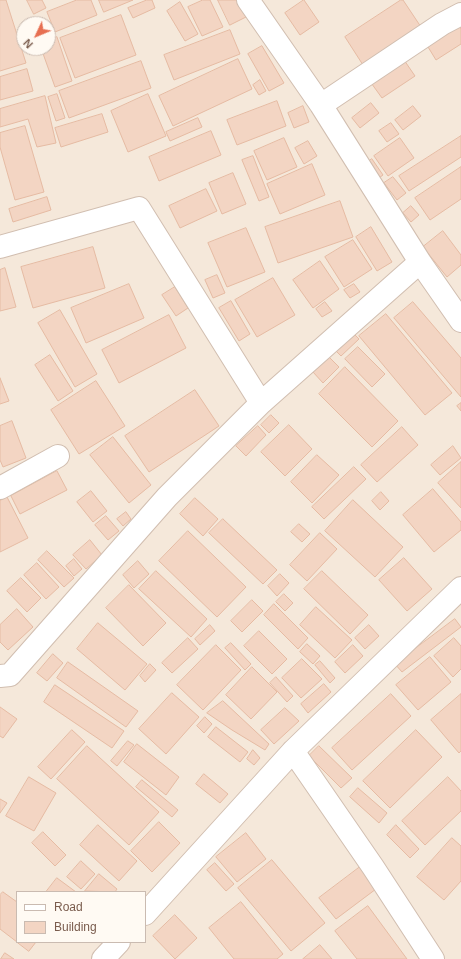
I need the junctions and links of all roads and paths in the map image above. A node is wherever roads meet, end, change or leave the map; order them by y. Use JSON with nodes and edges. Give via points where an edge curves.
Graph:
{"nodes":[{"id":1,"x":248,"y":0,"type":"edge"},
{"id":2,"x":461,"y":14,"type":"edge"},
{"id":3,"x":321,"y":105,"type":"junction"},
{"id":4,"x":0,"y":247,"type":"edge"},
{"id":5,"x":420,"y":262,"type":"junction"},
{"id":6,"x":461,"y":321,"type":"edge"},
{"id":7,"x":261,"y":403,"type":"junction"},
{"id":8,"x":58,"y":456,"type":"dead end"},
{"id":9,"x":0,"y":488,"type":"edge"},
{"id":10,"x":459,"y":595,"type":"edge"},
{"id":11,"x":3,"y":679,"type":"edge"},
{"id":12,"x":293,"y":751,"type":"junction"},
{"id":13,"x":146,"y":913,"type":"edge"},
{"id":14,"x":118,"y":943,"type":"edge"},
{"id":15,"x":103,"y":959,"type":"edge"},
{"id":16,"x":432,"y":959,"type":"edge"}],
"edges":[{"from":1,"to":3,"type":"street"},
{"from":2,"to":3,"type":"street"},
{"from":3,"to":5,"type":"street"},
{"from":4,"to":7,"type":"street","via":[[139,208]]},
{"from":5,"to":6,"type":"street"},
{"from":5,"to":7,"type":"street"},
{"from":7,"to":11,"type":"street","via":[[167,497]]},
{"from":8,"to":9,"type":"street"},
{"from":10,"to":12,"type":"street"},
{"from":12,"to":13,"type":"street"},
{"from":12,"to":16,"type":"street","via":[[373,867]]},
{"from":14,"to":15,"type":"street"}]}
